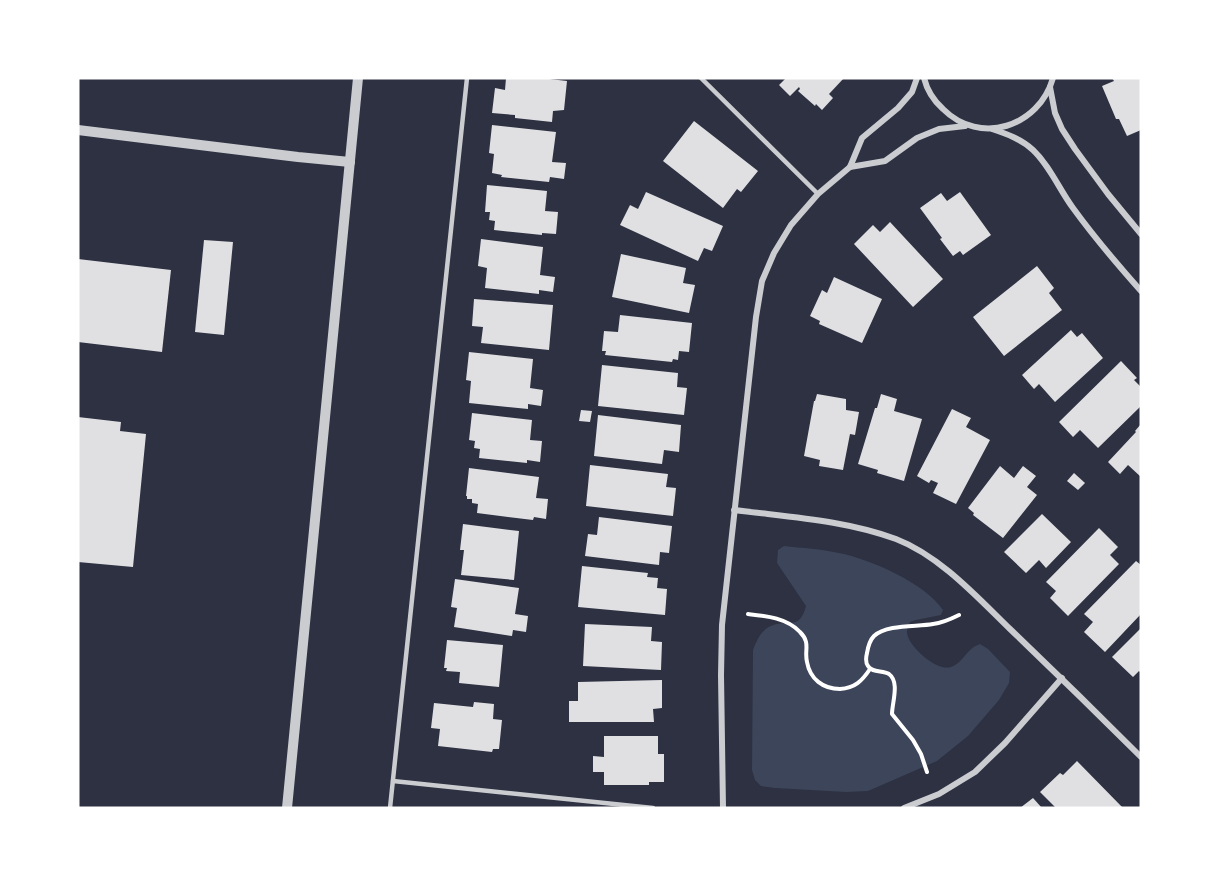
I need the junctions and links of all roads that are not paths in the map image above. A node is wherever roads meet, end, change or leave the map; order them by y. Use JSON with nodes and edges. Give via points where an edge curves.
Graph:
{"nodes":[{"id":1,"x":358,"y":78,"type":"edge"},
{"id":2,"x":467,"y":78,"type":"edge"},
{"id":3,"x":700,"y":78,"type":"edge"},
{"id":4,"x":917,"y":78,"type":"edge"},
{"id":5,"x":924,"y":78,"type":"edge"},
{"id":6,"x":1053,"y":78,"type":"edge"},
{"id":7,"x":1050,"y":87,"type":"junction"},
{"id":8,"x":967,"y":125,"type":"junction"},
{"id":9,"x":992,"y":129,"type":"junction"},
{"id":10,"x":78,"y":130,"type":"edge"},
{"id":11,"x":350,"y":162,"type":"junction"},
{"id":12,"x":850,"y":166,"type":"junction"},
{"id":13,"x":818,"y":194,"type":"junction"},
{"id":14,"x":1141,"y":234,"type":"edge"},
{"id":15,"x":1141,"y":291,"type":"edge"},
{"id":16,"x":734,"y":510,"type":"junction"},
{"id":17,"x":1062,"y":678,"type":"junction"},
{"id":18,"x":1141,"y":757,"type":"edge"},
{"id":19,"x":393,"y":781,"type":"junction"},
{"id":20,"x":287,"y":808,"type":"edge"},
{"id":21,"x":390,"y":808,"type":"edge"},
{"id":22,"x":653,"y":808,"type":"edge"},
{"id":23,"x":723,"y":808,"type":"edge"},
{"id":24,"x":904,"y":808,"type":"edge"}],
"edges":[{"from":1,"to":11,"type":"street"},
{"from":2,"to":19,"type":"lane"},
{"from":3,"to":13,"type":"lane"},
{"from":4,"to":12,"type":"street","via":[[912,92],[898,108],[862,138]]},
{"from":5,"to":8,"type":"street","via":[[935,102],[949,116]]},
{"from":6,"to":7,"type":"street"},
{"from":7,"to":9,"type":"street","via":[[1027,116]]},
{"from":7,"to":14,"type":"street","via":[[1062,129]]},
{"from":8,"to":9,"type":"street"},
{"from":8,"to":12,"type":"street","via":[[939,129],[916,138],[885,161]]},
{"from":9,"to":15,"type":"street","via":[[1015,137],[1033,150],[1072,207]]},
{"from":10,"to":11,"type":"street"},
{"from":11,"to":20,"type":"street"},
{"from":12,"to":13,"type":"street"},
{"from":13,"to":16,"type":"street","via":[[791,225],[762,281]]},
{"from":16,"to":17,"type":"street","via":[[838,524],[897,539],[921,551],[979,599]]},
{"from":16,"to":23,"type":"street","via":[[722,625]]},
{"from":17,"to":18,"type":"street"},
{"from":17,"to":24,"type":"street","via":[[975,771],[939,794]]},
{"from":19,"to":21,"type":"lane"},
{"from":19,"to":22,"type":"lane"}]}
